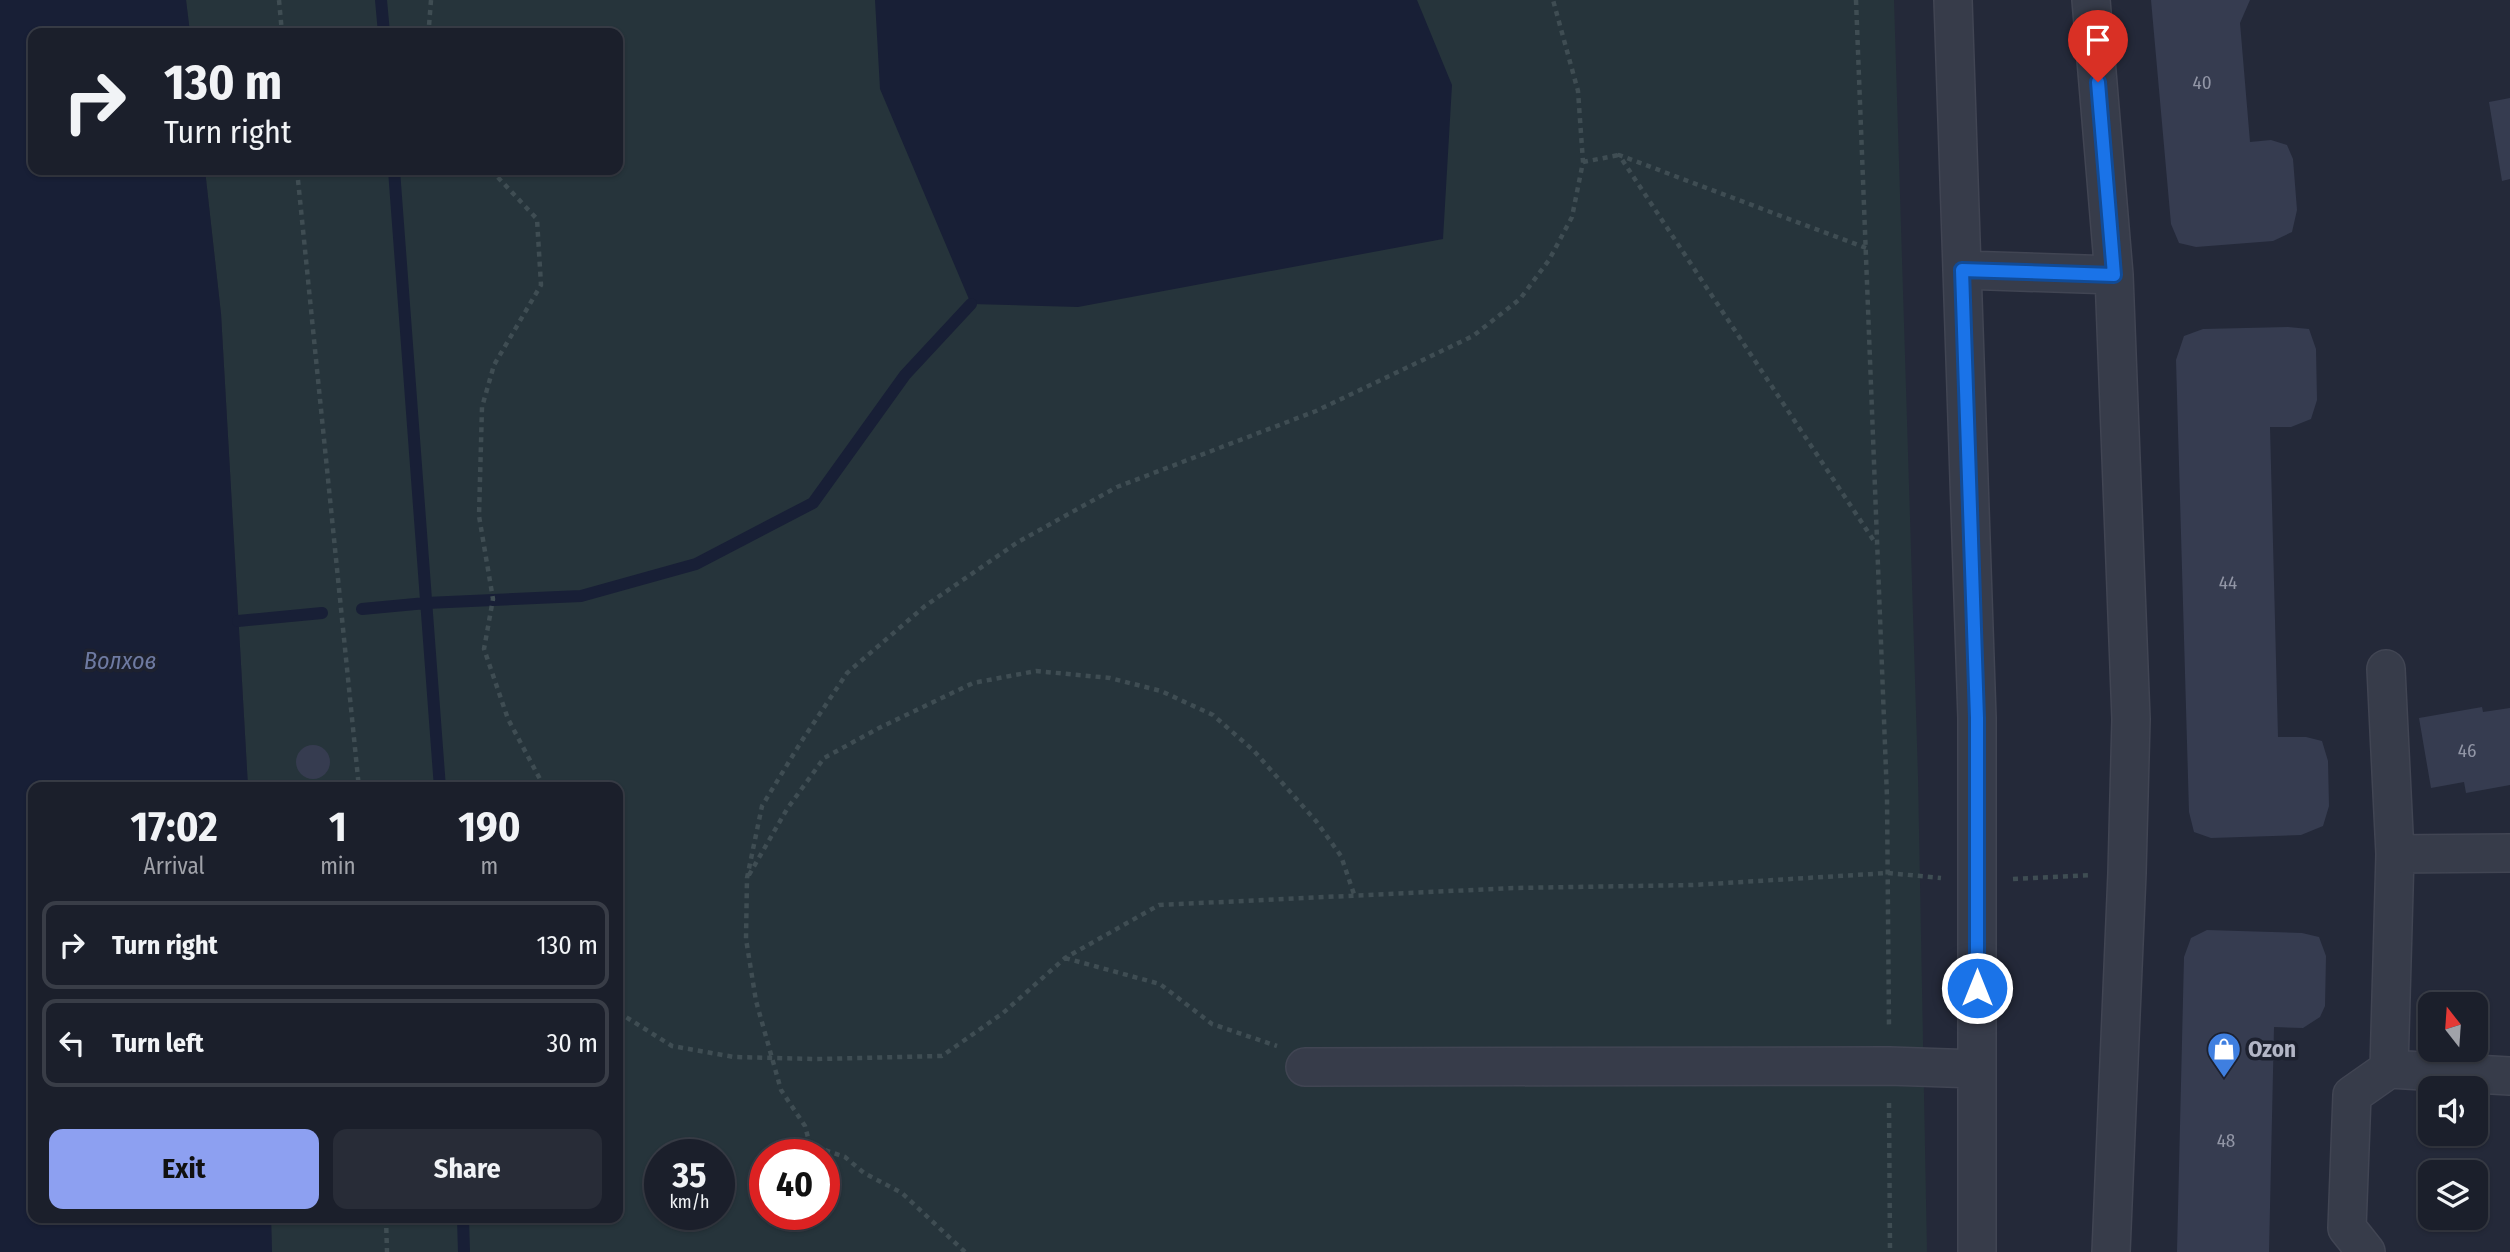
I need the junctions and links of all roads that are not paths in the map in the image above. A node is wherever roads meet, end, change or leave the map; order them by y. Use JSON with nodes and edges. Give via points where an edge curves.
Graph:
{"nodes":[{"id":1,"x":1953,"y":0,"type":"edge"},
{"id":2,"x":2091,"y":0,"type":"edge"},
{"id":3,"x":1962,"y":270,"type":"junction"},
{"id":4,"x":2114,"y":275,"type":"junction"},
{"id":5,"x":2386,"y":669,"type":"dead end"},
{"id":6,"x":2510,"y":853,"type":"edge"},
{"id":7,"x":2395,"y":854,"type":"junction"},
{"id":8,"x":1294,"y":1057,"type":"road end"},
{"id":9,"x":1977,"y":1069,"type":"junction"},
{"id":10,"x":2389,"y":1069,"type":"junction"},
{"id":11,"x":2510,"y":1076,"type":"edge"},
{"id":12,"x":1977,"y":1252,"type":"edge"},
{"id":13,"x":2111,"y":1252,"type":"edge"},
{"id":14,"x":2366,"y":1252,"type":"edge"}],
"edges":[{"from":1,"to":3,"type":"street"},
{"from":2,"to":4,"type":"street"},
{"from":3,"to":4,"type":"street"},
{"from":3,"to":9,"type":"street","via":[[1977,718]]},
{"from":4,"to":13,"type":"street","via":[[2131,719]]},
{"from":5,"to":7,"type":"street"},
{"from":6,"to":7,"type":"street"},
{"from":7,"to":10,"type":"street"},
{"from":8,"to":9,"type":"street"},
{"from":9,"to":12,"type":"street"},
{"from":10,"to":11,"type":"street"},
{"from":10,"to":14,"type":"street","via":[[2352,1095],[2347,1228]]}]}
